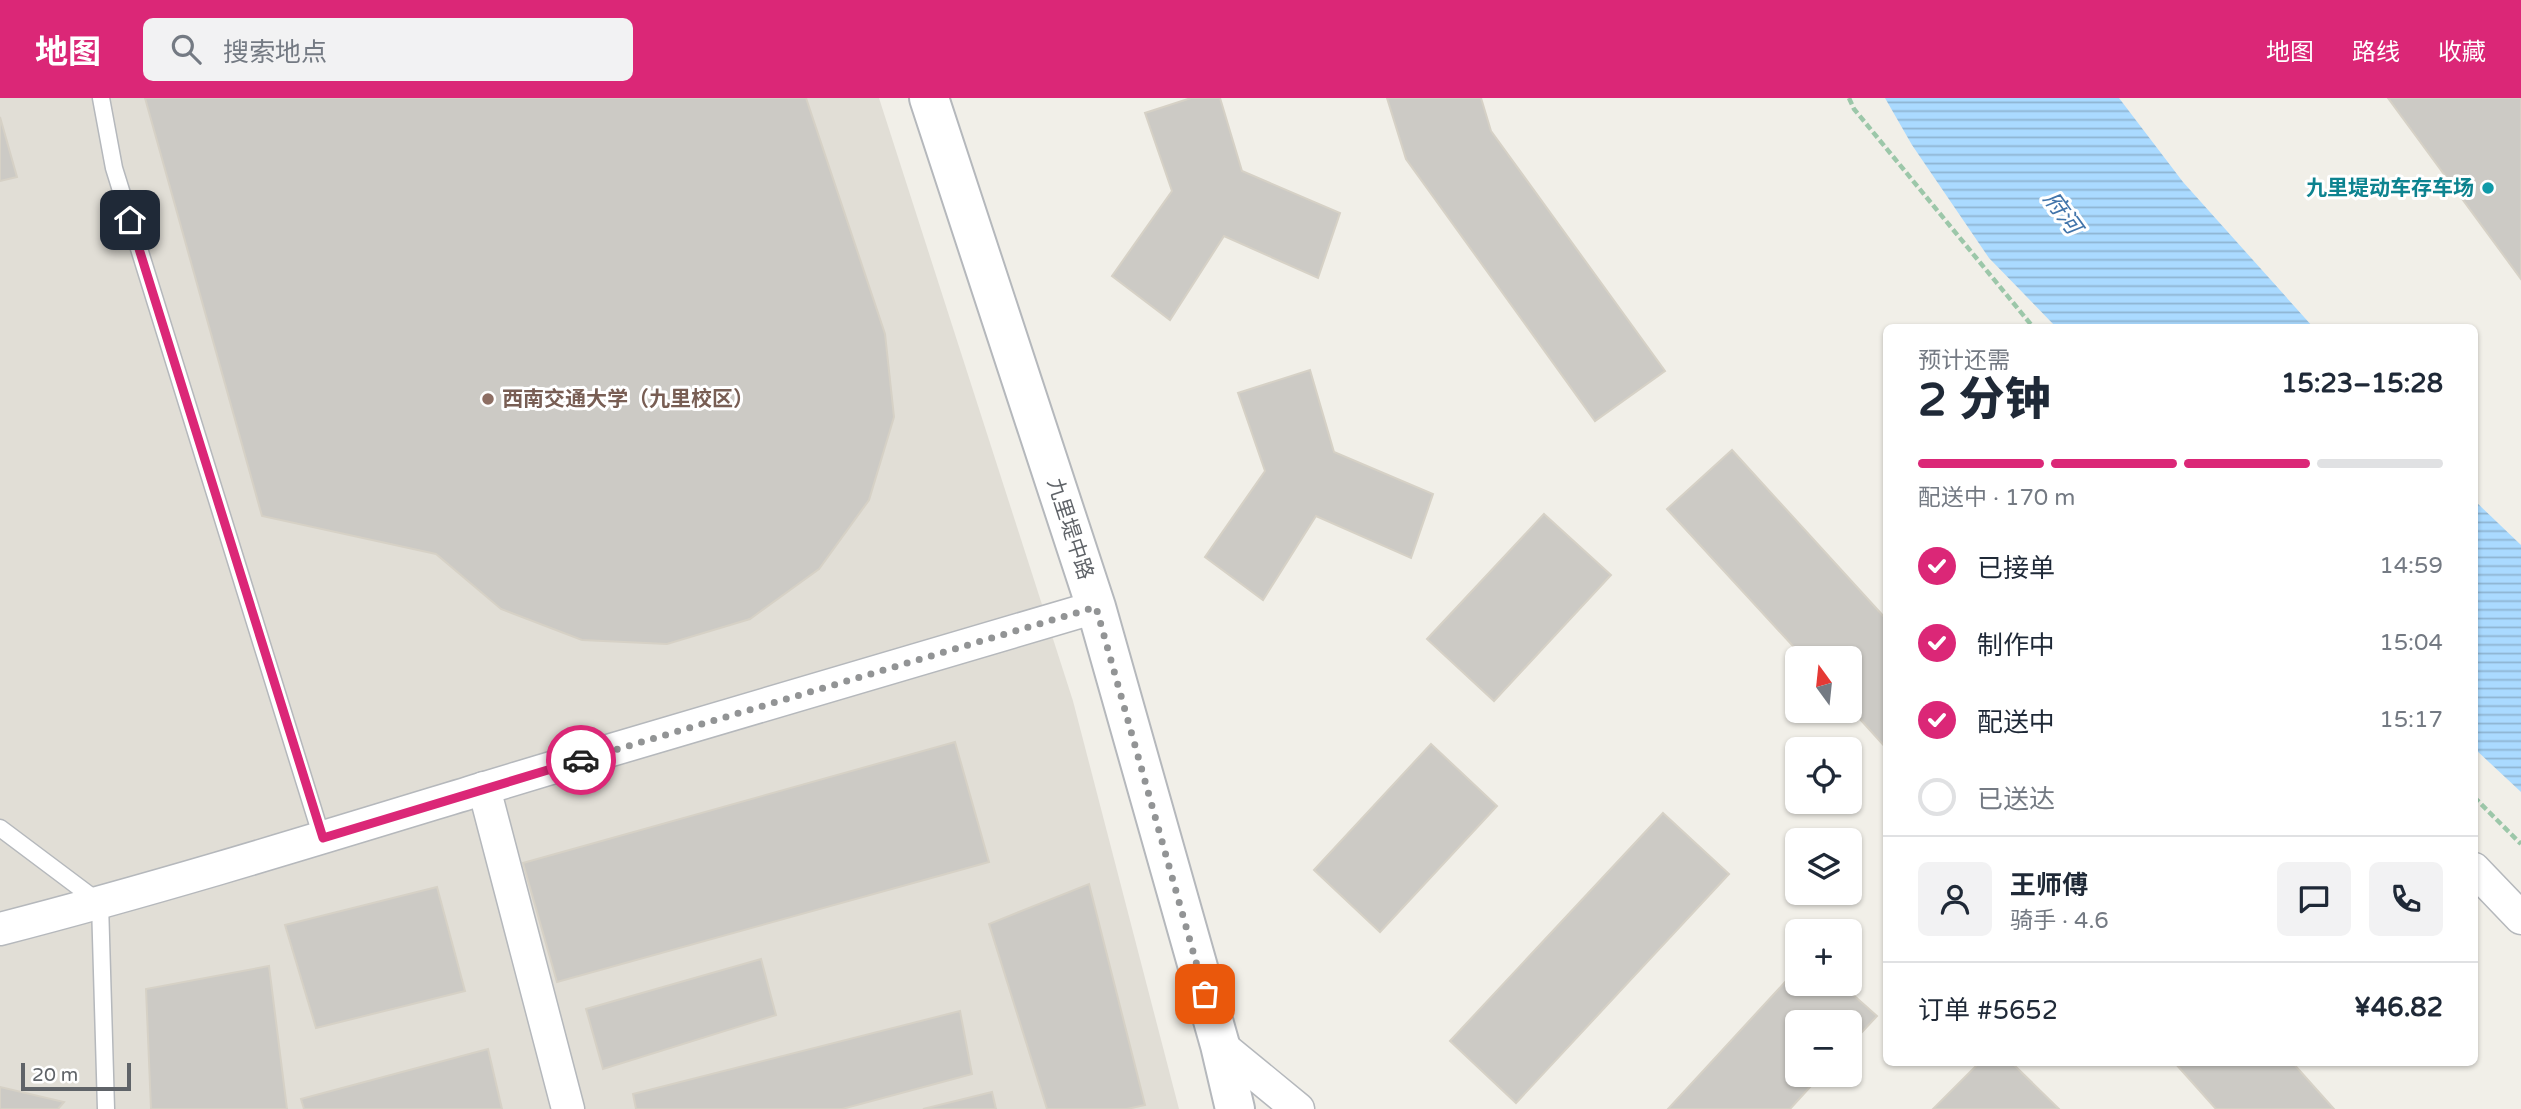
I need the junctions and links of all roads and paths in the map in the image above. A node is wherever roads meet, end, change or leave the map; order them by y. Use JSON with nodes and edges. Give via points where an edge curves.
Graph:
{"nodes":[{"id":1,"x":101,"y":98,"type":"edge"},
{"id":2,"x":929,"y":98,"type":"edge"},
{"id":3,"x":1849,"y":98,"type":"edge"},
{"id":4,"x":2031,"y":324,"type":"edge"},
{"id":5,"x":1096,"y":607,"type":"junction"},
{"id":6,"x":484,"y":788,"type":"junction"},
{"id":7,"x":2478,"y":801,"type":"edge"},
{"id":8,"x":0,"y":828,"type":"edge"},
{"id":9,"x":323,"y":838,"type":"junction"},
{"id":10,"x":2521,"y":844,"type":"edge"},
{"id":11,"x":2478,"y":873,"type":"edge"},
{"id":12,"x":100,"y":903,"type":"junction"},
{"id":13,"x":2521,"y":918,"type":"edge"},
{"id":14,"x":0,"y":929,"type":"edge"},
{"id":15,"x":1220,"y":1045,"type":"junction"},
{"id":16,"x":106,"y":1109,"type":"edge"},
{"id":17,"x":568,"y":1109,"type":"edge"},
{"id":18,"x":1235,"y":1109,"type":"edge"},
{"id":19,"x":1298,"y":1109,"type":"edge"}],
"edges":[{"from":1,"to":9,"type":"lane","via":[[114,168]]},
{"from":2,"to":5,"type":"street","name":"九里堤中路"},
{"from":3,"to":4,"type":"path"},
{"from":5,"to":6,"type":"street"},
{"from":5,"to":15,"type":"street","name":"九里堤中路"},
{"from":6,"to":9,"type":"street"},
{"from":6,"to":17,"type":"street"},
{"from":7,"to":10,"type":"path"},
{"from":8,"to":12,"type":"lane"},
{"from":9,"to":12,"type":"street"},
{"from":11,"to":13,"type":"street"},
{"from":12,"to":14,"type":"street"},
{"from":12,"to":16,"type":"lane"},
{"from":15,"to":18,"type":"street","name":"九里堤中路"},
{"from":15,"to":19,"type":"street"}]}
